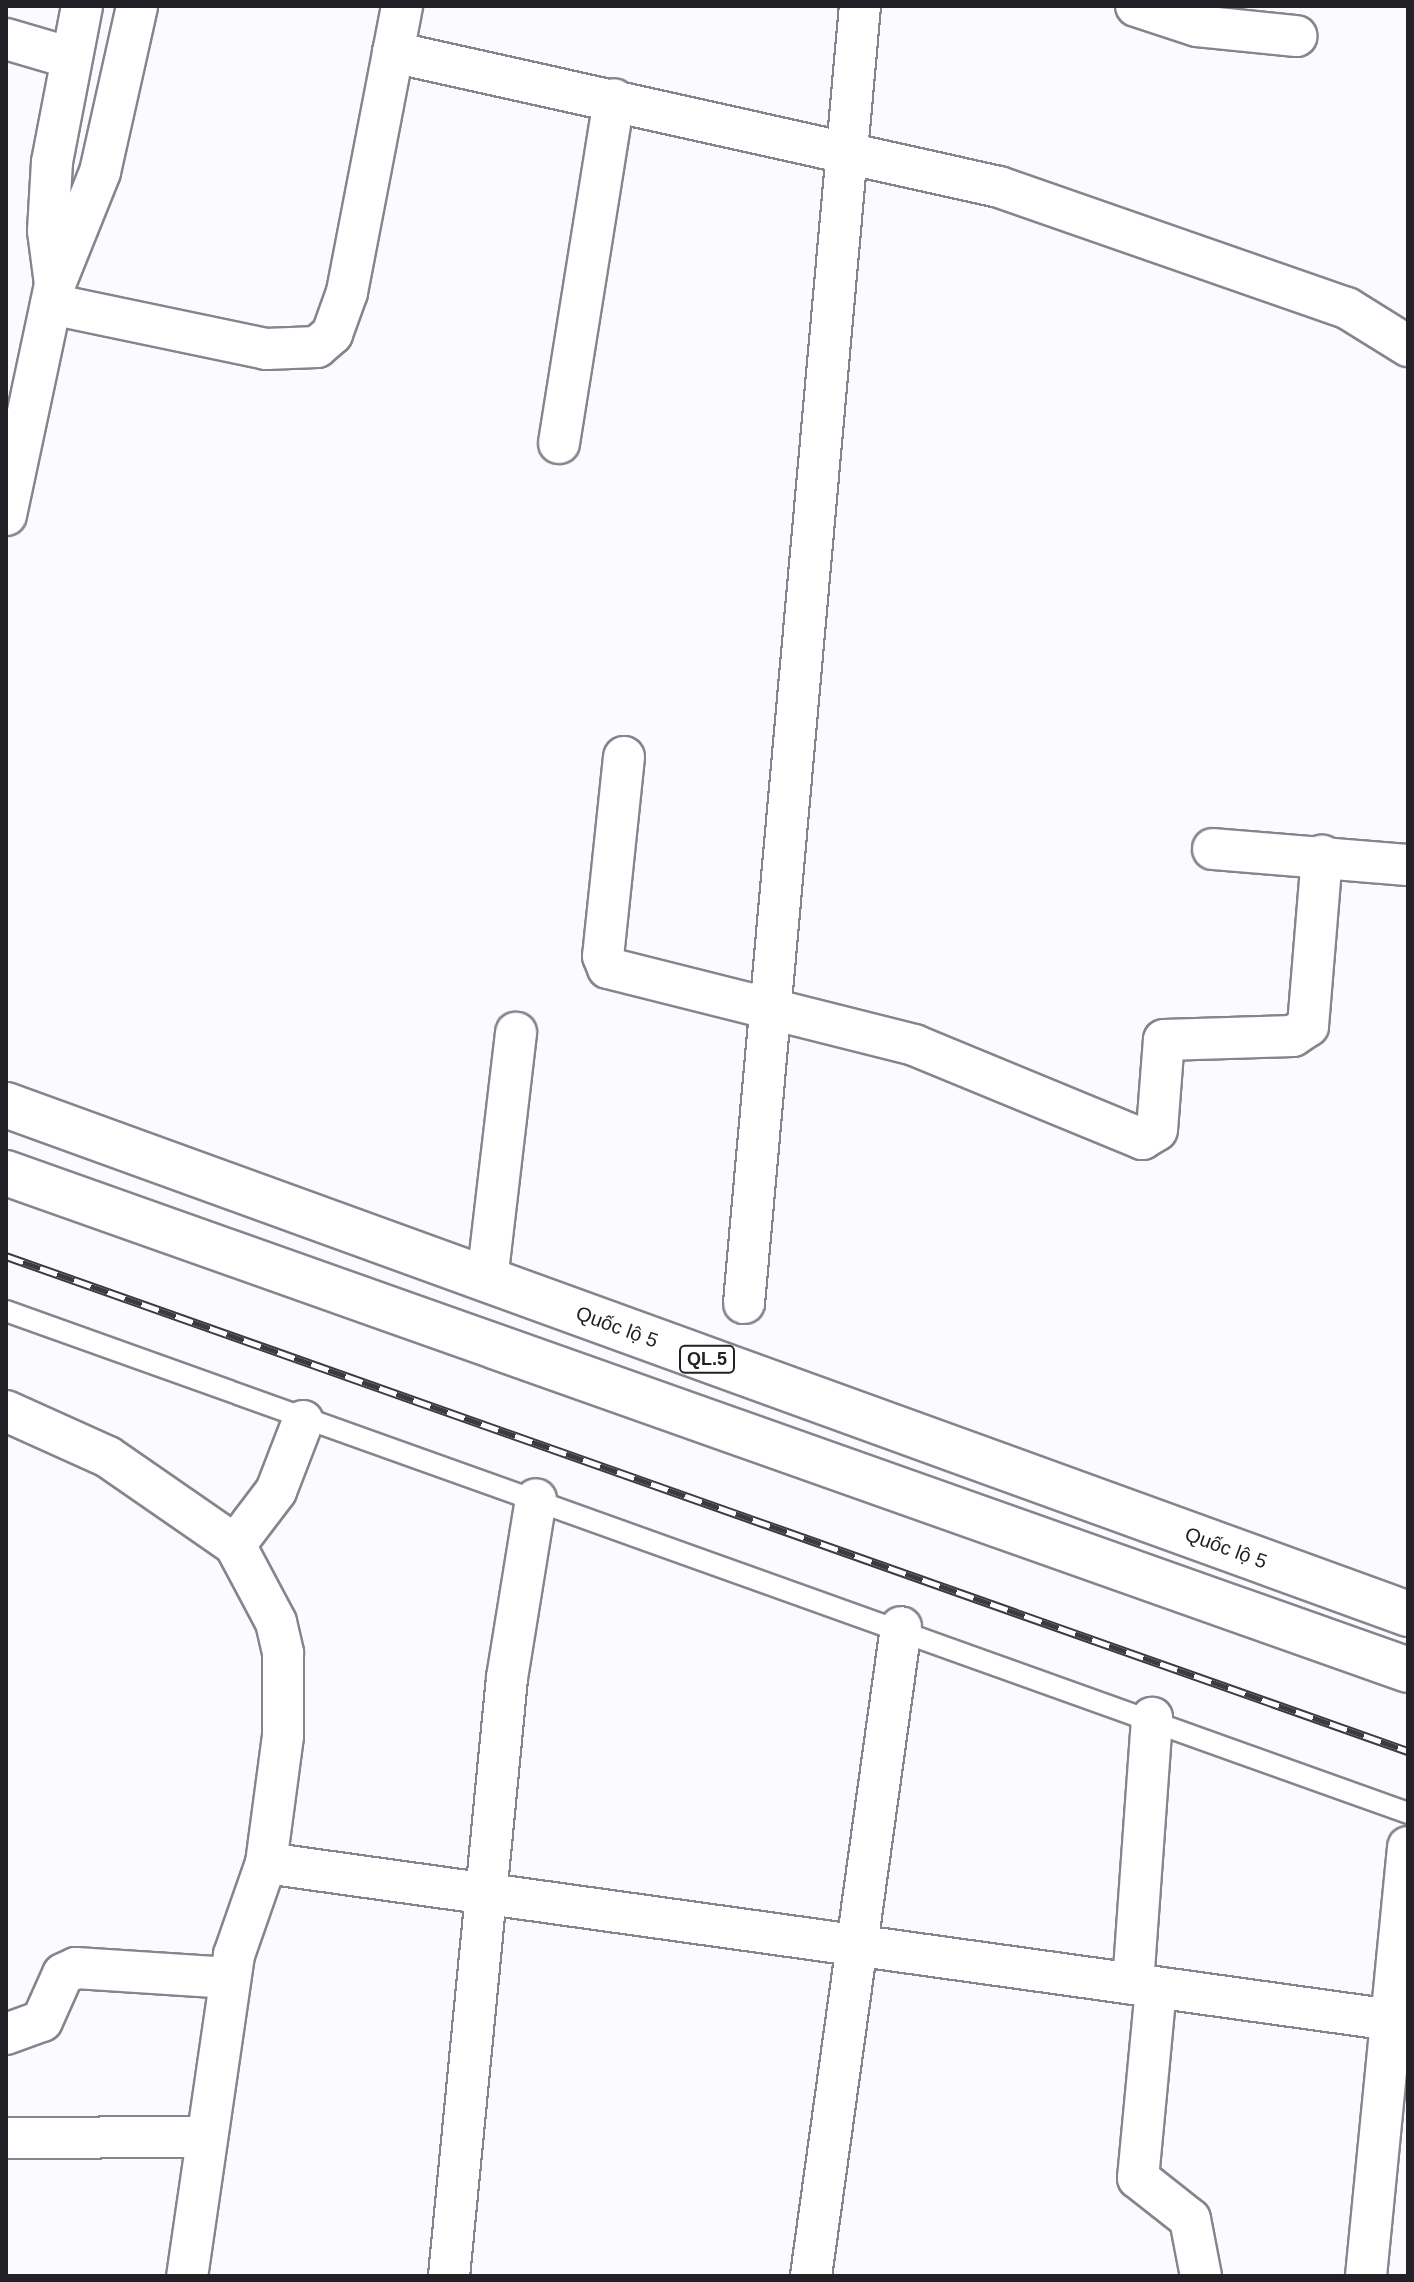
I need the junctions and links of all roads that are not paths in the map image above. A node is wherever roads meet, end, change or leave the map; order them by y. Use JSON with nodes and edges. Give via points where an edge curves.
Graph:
{"nodes":[{"id":1,"x":82,"y":6,"type":"edge"},
{"id":2,"x":137,"y":6,"type":"edge"},
{"id":3,"x":402,"y":6,"type":"edge"},
{"id":4,"x":860,"y":6,"type":"edge"},
{"id":5,"x":1136,"y":6,"type":"edge"},
{"id":6,"x":1296,"y":36,"type":"dead end"},
{"id":7,"x":6,"y":39,"type":"edge"},
{"id":8,"x":393,"y":52,"type":"junction"},
{"id":9,"x":71,"y":58,"type":"junction"},
{"id":10,"x":614,"y":99,"type":"junction"},
{"id":11,"x":849,"y":152,"type":"junction"},
{"id":12,"x":53,"y":294,"type":"junction"},
{"id":13,"x":1408,"y":346,"type":"edge"},
{"id":14,"x":559,"y":443,"type":"dead end"},
{"id":15,"x":11,"y":464,"type":"edge"},
{"id":16,"x":6,"y":515,"type":"edge"},
{"id":17,"x":624,"y":757,"type":"dead end"},
{"id":18,"x":1213,"y":849,"type":"dead end"},
{"id":19,"x":1322,"y":856,"type":"junction"},
{"id":20,"x":1408,"y":865,"type":"edge"},
{"id":21,"x":769,"y":1008,"type":"junction"},
{"id":22,"x":516,"y":1033,"type":"dead end"},
{"id":23,"x":6,"y":1105,"type":"edge"},
{"id":24,"x":6,"y":1173,"type":"edge"},
{"id":25,"x":487,"y":1280,"type":"junction"},
{"id":26,"x":744,"y":1303,"type":"dead end"},
{"id":27,"x":6,"y":1311,"type":"edge"},
{"id":28,"x":6,"y":1411,"type":"edge"},
{"id":29,"x":303,"y":1421,"type":"junction"},
{"id":30,"x":536,"y":1499,"type":"junction"},
{"id":31,"x":235,"y":1545,"type":"junction"},
{"id":32,"x":1408,"y":1614,"type":"edge"},
{"id":33,"x":901,"y":1627,"type":"junction"},
{"id":34,"x":1408,"y":1670,"type":"edge"},
{"id":35,"x":1152,"y":1718,"type":"junction"},
{"id":36,"x":1408,"y":1813,"type":"edge"},
{"id":37,"x":1408,"y":1847,"type":"edge"},
{"id":38,"x":266,"y":1863,"type":"junction"},
{"id":39,"x":489,"y":1894,"type":"junction"},
{"id":40,"x":858,"y":1946,"type":"junction"},
{"id":41,"x":230,"y":1978,"type":"junction"},
{"id":42,"x":1144,"y":1986,"type":"junction"},
{"id":43,"x":1391,"y":2020,"type":"junction"},
{"id":44,"x":6,"y":2034,"type":"edge"},
{"id":45,"x":205,"y":2137,"type":"junction"},
{"id":46,"x":6,"y":2138,"type":"edge"},
{"id":47,"x":187,"y":2276,"type":"edge"},
{"id":48,"x":449,"y":2276,"type":"edge"},
{"id":49,"x":811,"y":2276,"type":"edge"},
{"id":50,"x":1201,"y":2276,"type":"edge"},
{"id":51,"x":1366,"y":2276,"type":"edge"}],
"edges":[{"from":1,"to":9,"type":"street"},
{"from":2,"to":12,"type":"street","via":[[100,172]]},
{"from":3,"to":8,"type":"street"},
{"from":4,"to":11,"type":"street"},
{"from":5,"to":6,"type":"street","via":[[1197,26]]},
{"from":7,"to":9,"type":"street"},
{"from":8,"to":10,"type":"street"},
{"from":8,"to":12,"type":"street","via":[[347,292],[332,334],[317,347],[266,349]]},
{"from":9,"to":12,"type":"street","via":[[52,162],[48,231]]},
{"from":10,"to":11,"type":"street"},
{"from":10,"to":14,"type":"street"},
{"from":11,"to":13,"type":"street","via":[[999,187],[1347,308]]},
{"from":11,"to":21,"type":"street"},
{"from":12,"to":15,"type":"street"},
{"from":15,"to":16,"type":"street"},
{"from":17,"to":21,"type":"street","via":[[604,963],[615,972]]},
{"from":18,"to":19,"type":"street"},
{"from":19,"to":20,"type":"street"},
{"from":19,"to":21,"type":"street","via":[[1308,1026],[1293,1036],[1164,1040],[1157,1130],[1149,1138],[914,1045]]},
{"from":21,"to":26,"type":"street"},
{"from":22,"to":25,"type":"street"},
{"from":23,"to":25,"type":"highway","name":"Quốc lộ 5","number":"QL.5"},
{"from":24,"to":34,"type":"highway"},
{"from":25,"to":32,"type":"highway","name":"Quốc lộ 5","number":"QL.5"},
{"from":27,"to":29,"type":"lane"},
{"from":28,"to":31,"type":"street","via":[[108,1457]]},
{"from":29,"to":30,"type":"lane"},
{"from":29,"to":31,"type":"street","via":[[276,1491]]},
{"from":30,"to":33,"type":"lane"},
{"from":30,"to":39,"type":"street","via":[[507,1678]]},
{"from":31,"to":38,"type":"street","via":[[276,1622],[283,1653],[283,1736]]},
{"from":33,"to":35,"type":"lane"},
{"from":33,"to":40,"type":"street"},
{"from":35,"to":36,"type":"lane"},
{"from":35,"to":42,"type":"street"},
{"from":37,"to":43,"type":"street"},
{"from":38,"to":39,"type":"street"},
{"from":38,"to":41,"type":"street"},
{"from":39,"to":40,"type":"street"},
{"from":39,"to":48,"type":"street"},
{"from":40,"to":42,"type":"street"},
{"from":40,"to":49,"type":"street"},
{"from":41,"to":44,"type":"street","via":[[76,1968],[63,1974],[42,2021]]},
{"from":41,"to":45,"type":"street"},
{"from":42,"to":43,"type":"street"},
{"from":42,"to":50,"type":"street","via":[[1138,2178],[1190,2219]]},
{"from":43,"to":51,"type":"street"},
{"from":45,"to":46,"type":"street"},
{"from":45,"to":47,"type":"street"}]}
